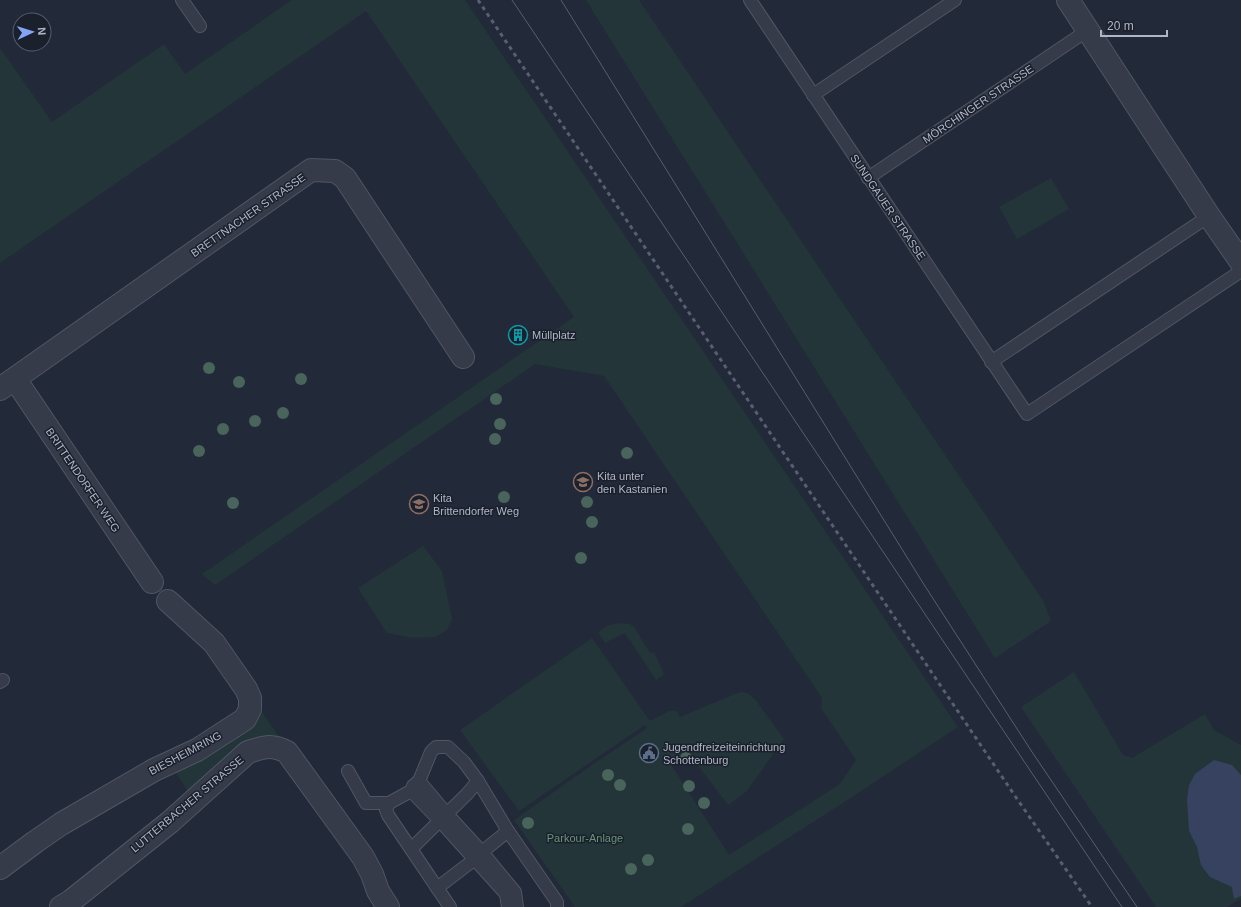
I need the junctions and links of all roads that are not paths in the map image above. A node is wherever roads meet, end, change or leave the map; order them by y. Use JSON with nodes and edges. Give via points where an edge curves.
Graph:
{"nodes":[{"id":1,"x":182,"y":0,"type":"edge"},
{"id":2,"x":750,"y":0,"type":"edge"},
{"id":3,"x":956,"y":0,"type":"edge"},
{"id":4,"x":1068,"y":0,"type":"edge"},
{"id":5,"x":200,"y":26,"type":"dead end"},
{"id":6,"x":1088,"y":30,"type":"junction"},
{"id":7,"x":813,"y":95,"type":"junction"},
{"id":8,"x":868,"y":178,"type":"junction"},
{"id":9,"x":1209,"y":216,"type":"junction"},
{"id":10,"x":1241,"y":262,"type":"edge"},
{"id":11,"x":1241,"y":271,"type":"edge"},
{"id":12,"x":463,"y":356,"type":"dead end"},
{"id":13,"x":991,"y":362,"type":"junction"},
{"id":14,"x":7,"y":384,"type":"edge"},
{"id":15,"x":152,"y":582,"type":"dead end"},
{"id":16,"x":168,"y":601,"type":"dead end"},
{"id":17,"x":348,"y":771,"type":"dead end"},
{"id":18,"x":419,"y":781,"type":"junction"},
{"id":19,"x":478,"y":781,"type":"junction"},
{"id":20,"x":410,"y":791,"type":"junction"},
{"id":21,"x":389,"y":803,"type":"junction"},
{"id":22,"x":443,"y":817,"type":"junction"},
{"id":23,"x":508,"y":831,"type":"junction"},
{"id":24,"x":411,"y":849,"type":"junction"},
{"id":25,"x":479,"y":856,"type":"junction"},
{"id":26,"x":0,"y":868,"type":"edge"},
{"id":27,"x":437,"y":888,"type":"junction"},
{"id":28,"x":61,"y":907,"type":"edge"},
{"id":29,"x":388,"y":907,"type":"edge"},
{"id":30,"x":450,"y":907,"type":"edge"},
{"id":31,"x":508,"y":907,"type":"edge"},
{"id":32,"x":518,"y":907,"type":"edge"},
{"id":33,"x":557,"y":907,"type":"edge"}],
"edges":[{"from":1,"to":5,"type":"lane"},
{"from":2,"to":7,"type":"lane","name":"SUNDGAUER STRASSE"},
{"from":3,"to":7,"type":"lane"},
{"from":4,"to":6,"type":"street"},
{"from":6,"to":8,"type":"lane","name":"MÖRCHINGER STRASSE"},
{"from":6,"to":9,"type":"street"},
{"from":7,"to":8,"type":"lane","name":"SUNDGAUER STRASSE"},
{"from":8,"to":13,"type":"lane","name":"SUNDGAUER STRASSE"},
{"from":9,"to":10,"type":"street"},
{"from":9,"to":13,"type":"lane"},
{"from":11,"to":13,"type":"lane","name":"SUNDGAUER STRASSE","via":[[1027,414]]},
{"from":12,"to":14,"type":"street","name":"BRETTNACHER STRASSE","via":[[345,178],[335,171],[311,170]]},
{"from":14,"to":15,"type":"street","name":"BRITTENDORFER WEG"},
{"from":16,"to":26,"type":"street","name":"BIESHEIMRING","via":[[214,643],[246,689],[250,698],[250,709],[245,719],[197,750],[154,770],[61,824]]},
{"from":17,"to":21,"type":"lane","via":[[366,803]]},
{"from":18,"to":19,"type":"lane","via":[[431,752],[436,747],[448,747],[464,762]]},
{"from":18,"to":20,"type":"lane"},
{"from":18,"to":22,"type":"lane"},
{"from":19,"to":22,"type":"lane"},
{"from":19,"to":23,"type":"lane"},
{"from":20,"to":21,"type":"lane"},
{"from":20,"to":22,"type":"lane"},
{"from":21,"to":24,"type":"lane","via":[[386,810]]},
{"from":22,"to":24,"type":"lane"},
{"from":22,"to":25,"type":"lane"},
{"from":23,"to":25,"type":"lane"},
{"from":23,"to":33,"type":"lane","via":[[557,902]]},
{"from":24,"to":27,"type":"lane"},
{"from":25,"to":27,"type":"lane"},
{"from":25,"to":31,"type":"lane","via":[[506,894]]},
{"from":25,"to":32,"type":"lane","via":[[515,892]]},
{"from":27,"to":30,"type":"lane"},
{"from":28,"to":29,"type":"street","name":"LUTTERBACHER STRASSE","via":[[170,822],[248,752],[263,747],[276,747],[287,752],[363,857]]}]}
